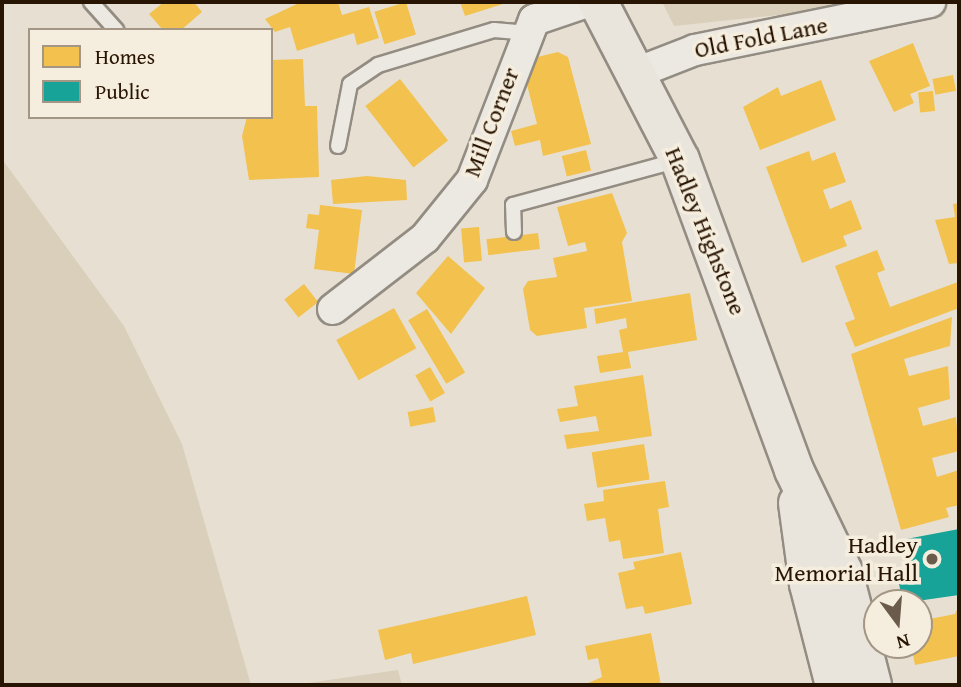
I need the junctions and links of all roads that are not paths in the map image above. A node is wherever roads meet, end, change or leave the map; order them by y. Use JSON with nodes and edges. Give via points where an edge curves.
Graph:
{"nodes":[{"id":1,"x":92,"y":2,"type":"edge"},
{"id":2,"x":587,"y":2,"type":"edge"},
{"id":3,"x":598,"y":2,"type":"edge"},
{"id":4,"x":930,"y":2,"type":"edge"},
{"id":5,"x":114,"y":28,"type":"edge"},
{"id":6,"x":526,"y":33,"type":"junction"},
{"id":7,"x":636,"y":73,"type":"junction"},
{"id":8,"x":338,"y":146,"type":"dead end"},
{"id":9,"x":680,"y":160,"type":"junction"},
{"id":10,"x":514,"y":232,"type":"dead end"},
{"id":11,"x":333,"y":309,"type":"dead end"},
{"id":12,"x":794,"y":470,"type":"junction"},
{"id":13,"x":835,"y":685,"type":"edge"},
{"id":14,"x":872,"y":685,"type":"edge"}],
"edges":[{"from":1,"to":5,"type":"lane"},
{"from":2,"to":6,"type":"street","via":[[534,20]]},
{"from":3,"to":7,"type":"main road","name":"Hadley Highstone"},
{"from":4,"to":7,"type":"street","name":"Old Fold Lane","via":[[695,50]]},
{"from":6,"to":8,"type":"lane","via":[[494,30],[378,65],[350,84]]},
{"from":6,"to":11,"type":"street","name":"Mill Corner","via":[[472,180],[425,238]]},
{"from":7,"to":9,"type":"main road","name":"Hadley Highstone"},
{"from":9,"to":10,"type":"lane","via":[[513,205]]},
{"from":9,"to":12,"type":"main road","name":"Hadley Highstone"},
{"from":12,"to":13,"type":"main road","name":"Hadley Highstone","via":[[809,584]]},
{"from":12,"to":14,"type":"main road","name":"Hadley Highstone","via":[[843,572]]}]}
